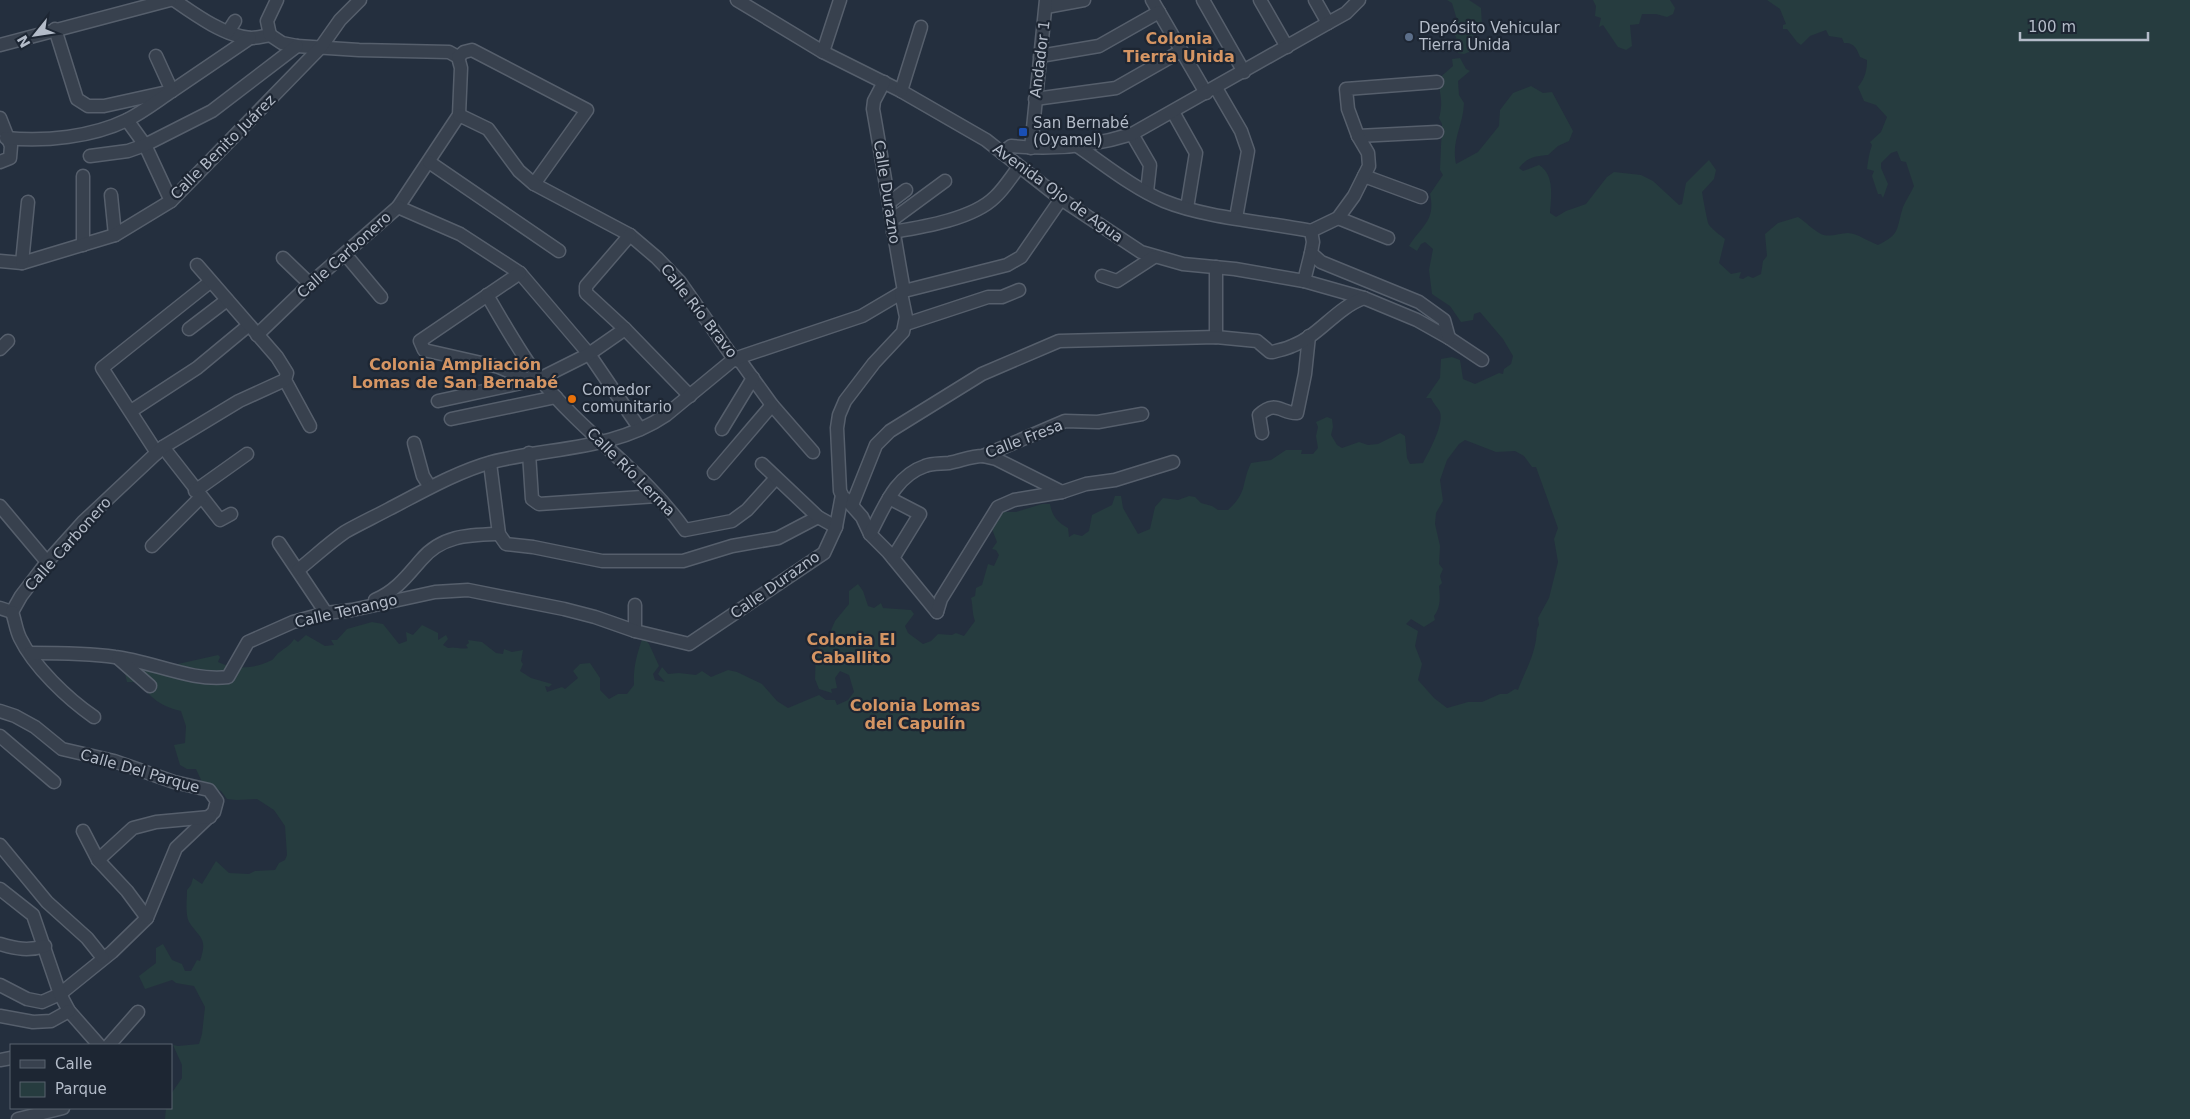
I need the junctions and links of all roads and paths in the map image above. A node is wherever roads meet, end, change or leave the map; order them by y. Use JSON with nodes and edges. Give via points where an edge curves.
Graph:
{"nodes":[{"id":1,"x":170,"y":0,"type":"edge"},
{"id":2,"x":174,"y":0,"type":"edge"},
{"id":3,"x":277,"y":0,"type":"edge"},
{"id":4,"x":360,"y":0,"type":"edge"},
{"id":5,"x":737,"y":0,"type":"edge"},
{"id":6,"x":840,"y":0,"type":"edge"},
{"id":7,"x":1084,"y":0,"type":"edge"},
{"id":8,"x":1152,"y":0,"type":"edge"},
{"id":9,"x":1203,"y":0,"type":"edge"},
{"id":10,"x":1260,"y":0,"type":"edge"},
{"id":11,"x":1315,"y":0,"type":"edge"},
{"id":12,"x":1359,"y":0,"type":"edge"},
{"id":13,"x":1046,"y":3,"type":"edge"},
{"id":14,"x":1159,"y":12,"type":"junction"},
{"id":15,"x":1328,"y":23,"type":"junction"},
{"id":16,"x":921,"y":27,"type":"dead end"},
{"id":17,"x":56,"y":29,"type":"junction"},
{"id":18,"x":270,"y":35,"type":"junction"},
{"id":19,"x":250,"y":38,"type":"junction"},
{"id":20,"x":0,"y":45,"type":"edge"},
{"id":21,"x":297,"y":46,"type":"junction"},
{"id":22,"x":321,"y":47,"type":"junction"},
{"id":23,"x":1287,"y":47,"type":"junction"},
{"id":24,"x":1181,"y":51,"type":"junction"},
{"id":25,"x":823,"y":52,"type":"junction"},
{"id":26,"x":156,"y":56,"type":"dead end"},
{"id":27,"x":1040,"y":56,"type":"junction"},
{"id":28,"x":458,"y":57,"type":"junction"},
{"id":29,"x":1244,"y":72,"type":"junction"},
{"id":30,"x":884,"y":82,"type":"junction"},
{"id":31,"x":1437,"y":82,"type":"dead end"},
{"id":32,"x":1211,"y":90,"type":"junction"},
{"id":33,"x":172,"y":91,"type":"junction"},
{"id":34,"x":901,"y":91,"type":"junction"},
{"id":35,"x":1035,"y":99,"type":"junction"},
{"id":36,"x":1173,"y":112,"type":"junction"},
{"id":37,"x":459,"y":115,"type":"junction"},
{"id":38,"x":0,"y":118,"type":"edge"},
{"id":39,"x":127,"y":120,"type":"junction"},
{"id":40,"x":1438,"y":132,"type":"dead end"},
{"id":41,"x":1132,"y":134,"type":"junction"},
{"id":42,"x":1358,"y":136,"type":"junction"},
{"id":43,"x":6,"y":138,"type":"junction"},
{"id":44,"x":145,"y":145,"type":"junction"},
{"id":45,"x":1076,"y":145,"type":"junction"},
{"id":46,"x":1031,"y":148,"type":"junction"},
{"id":47,"x":1002,"y":153,"type":"junction"},
{"id":48,"x":90,"y":156,"type":"dead end"},
{"id":49,"x":0,"y":162,"type":"edge"},
{"id":50,"x":429,"y":162,"type":"junction"},
{"id":51,"x":1019,"y":167,"type":"junction"},
{"id":52,"x":83,"y":176,"type":"dead end"},
{"id":53,"x":1364,"y":176,"type":"junction"},
{"id":54,"x":946,"y":181,"type":"dead end"},
{"id":55,"x":534,"y":184,"type":"junction"},
{"id":56,"x":906,"y":190,"type":"dead end"},
{"id":57,"x":1147,"y":192,"type":"junction"},
{"id":58,"x":111,"y":195,"type":"dead end"},
{"id":59,"x":1421,"y":197,"type":"dead end"},
{"id":60,"x":1061,"y":199,"type":"junction"},
{"id":61,"x":171,"y":201,"type":"junction"},
{"id":62,"x":28,"y":202,"type":"dead end"},
{"id":63,"x":890,"y":202,"type":"junction"},
{"id":64,"x":398,"y":207,"type":"junction"},
{"id":65,"x":1187,"y":208,"type":"junction"},
{"id":66,"x":1236,"y":218,"type":"junction"},
{"id":67,"x":1338,"y":218,"type":"junction"},
{"id":68,"x":893,"y":226,"type":"junction"},
{"id":69,"x":1311,"y":231,"type":"junction"},
{"id":70,"x":115,"y":235,"type":"junction"},
{"id":71,"x":630,"y":235,"type":"junction"},
{"id":72,"x":1388,"y":238,"type":"dead end"},
{"id":73,"x":83,"y":245,"type":"junction"},
{"id":74,"x":559,"y":251,"type":"dead end"},
{"id":75,"x":1311,"y":253,"type":"junction"},
{"id":76,"x":346,"y":254,"type":"junction"},
{"id":77,"x":1154,"y":257,"type":"junction"},
{"id":78,"x":283,"y":258,"type":"dead end"},
{"id":79,"x":0,"y":261,"type":"edge"},
{"id":80,"x":22,"y":263,"type":"junction"},
{"id":81,"x":196,"y":265,"type":"dead end"},
{"id":82,"x":1216,"y":267,"type":"junction"},
{"id":83,"x":520,"y":273,"type":"junction"},
{"id":84,"x":1102,"y":276,"type":"dead end"},
{"id":85,"x":1304,"y":281,"type":"junction"},
{"id":86,"x":210,"y":282,"type":"junction"},
{"id":87,"x":310,"y":284,"type":"junction"},
{"id":88,"x":1020,"y":290,"type":"dead end"},
{"id":89,"x":903,"y":292,"type":"junction"},
{"id":90,"x":487,"y":295,"type":"junction"},
{"id":91,"x":381,"y":297,"type":"dead end"},
{"id":92,"x":1364,"y":298,"type":"junction"},
{"id":93,"x":227,"y":300,"type":"junction"},
{"id":94,"x":906,"y":324,"type":"junction"},
{"id":95,"x":189,"y":329,"type":"dead end"},
{"id":96,"x":253,"y":330,"type":"junction"},
{"id":97,"x":625,"y":330,"type":"junction"},
{"id":98,"x":1216,"y":336,"type":"junction"},
{"id":99,"x":1309,"y":336,"type":"junction"},
{"id":100,"x":1449,"y":338,"type":"junction"},
{"id":101,"x":589,"y":354,"type":"junction"},
{"id":102,"x":734,"y":359,"type":"junction"},
{"id":103,"x":1482,"y":360,"type":"dead end"},
{"id":104,"x":753,"y":378,"type":"junction"},
{"id":105,"x":534,"y":379,"type":"junction"},
{"id":106,"x":285,"y":380,"type":"junction"},
{"id":107,"x":556,"y":396,"type":"junction"},
{"id":108,"x":690,"y":396,"type":"junction"},
{"id":109,"x":438,"y":401,"type":"dead end"},
{"id":110,"x":772,"y":405,"type":"junction"},
{"id":111,"x":131,"y":411,"type":"junction"},
{"id":112,"x":1142,"y":414,"type":"dead end"},
{"id":113,"x":451,"y":419,"type":"dead end"},
{"id":114,"x":310,"y":426,"type":"dead end"},
{"id":115,"x":640,"y":428,"type":"junction"},
{"id":116,"x":722,"y":429,"type":"dead end"},
{"id":117,"x":1262,"y":433,"type":"dead end"},
{"id":118,"x":414,"y":443,"type":"dead end"},
{"id":119,"x":600,"y":443,"type":"junction"},
{"id":120,"x":160,"y":450,"type":"junction"},
{"id":121,"x":813,"y":452,"type":"dead end"},
{"id":122,"x":529,"y":453,"type":"junction"},
{"id":123,"x":247,"y":454,"type":"dead end"},
{"id":124,"x":983,"y":456,"type":"junction"},
{"id":125,"x":1173,"y":462,"type":"dead end"},
{"id":126,"x":490,"y":463,"type":"junction"},
{"id":127,"x":762,"y":464,"type":"dead end"},
{"id":128,"x":714,"y":473,"type":"dead end"},
{"id":129,"x":776,"y":478,"type":"junction"},
{"id":130,"x":430,"y":487,"type":"junction"},
{"id":131,"x":1062,"y":492,"type":"junction"},
{"id":132,"x":198,"y":494,"type":"junction"},
{"id":133,"x":842,"y":495,"type":"junction"},
{"id":134,"x":657,"y":496,"type":"junction"},
{"id":135,"x":889,"y":498,"type":"junction"},
{"id":136,"x":852,"y":505,"type":"junction"},
{"id":137,"x":0,"y":506,"type":"edge"},
{"id":138,"x":231,"y":514,"type":"dead end"},
{"id":139,"x":818,"y":517,"type":"junction"},
{"id":140,"x":836,"y":527,"type":"junction"},
{"id":141,"x":499,"y":534,"type":"junction"},
{"id":142,"x":870,"y":534,"type":"junction"},
{"id":143,"x":279,"y":543,"type":"dead end"},
{"id":144,"x":152,"y":546,"type":"dead end"},
{"id":145,"x":893,"y":558,"type":"junction"},
{"id":146,"x":47,"y":562,"type":"junction"},
{"id":147,"x":298,"y":570,"type":"junction"},
{"id":148,"x":636,"y":605,"type":"dead end"},
{"id":149,"x":6,"y":610,"type":"edge"},
{"id":150,"x":352,"y":610,"type":"junction"},
{"id":151,"x":326,"y":613,"type":"junction"},
{"id":152,"x":595,"y":617,"type":"joint"},
{"id":153,"x":635,"y":631,"type":"junction"},
{"id":154,"x":30,"y":654,"type":"junction"},
{"id":155,"x":116,"y":657,"type":"junction"},
{"id":156,"x":150,"y":686,"type":"dead end"},
{"id":157,"x":0,"y":711,"type":"edge"},
{"id":158,"x":94,"y":716,"type":"dead end"},
{"id":159,"x":0,"y":736,"type":"edge"},
{"id":160,"x":54,"y":782,"type":"dead end"},
{"id":161,"x":210,"y":817,"type":"junction"},
{"id":162,"x":83,"y":831,"type":"dead end"},
{"id":163,"x":0,"y":845,"type":"edge"},
{"id":164,"x":98,"y":860,"type":"junction"},
{"id":165,"x":0,"y":889,"type":"edge"},
{"id":166,"x":147,"y":918,"type":"junction"},
{"id":167,"x":0,"y":944,"type":"edge"},
{"id":168,"x":45,"y":946,"type":"junction"},
{"id":169,"x":103,"y":958,"type":"junction"},
{"id":170,"x":0,"y":985,"type":"edge"},
{"id":171,"x":60,"y":994,"type":"junction"},
{"id":172,"x":68,"y":1011,"type":"junction"},
{"id":173,"x":138,"y":1012,"type":"dead end"},
{"id":174,"x":0,"y":1016,"type":"edge"},
{"id":175,"x":98,"y":1044,"type":"edge"},
{"id":176,"x":110,"y":1044,"type":"edge"},
{"id":177,"x":58,"y":1109,"type":"edge"},
{"id":178,"x":18,"y":1119,"type":"edge"}],
"edges":[{"from":1,"to":17,"type":"street"},
{"from":2,"to":19,"type":"street","via":[[199,18],[231,26]]},
{"from":3,"to":18,"type":"street","via":[[267,21]]},
{"from":4,"to":22,"type":"street","name":"Calle Benito Juárez","via":[[340,20]]},
{"from":5,"to":25,"type":"street","name":"Avenida Ojo de Agua"},
{"from":6,"to":25,"type":"street"},
{"from":7,"to":13,"type":"street"},
{"from":8,"to":14,"type":"street"},
{"from":9,"to":29,"type":"street"},
{"from":10,"to":23,"type":"street"},
{"from":11,"to":15,"type":"street"},
{"from":12,"to":15,"type":"street","via":[[1346,13]]},
{"from":13,"to":27,"type":"street","name":"Andador 1"},
{"from":14,"to":24,"type":"street"},
{"from":14,"to":27,"type":"street","via":[[1099,46]]},
{"from":15,"to":23,"type":"street"},
{"from":16,"to":34,"type":"street"},
{"from":17,"to":20,"type":"street"},
{"from":17,"to":33,"type":"street","via":[[77,99],[88,106],[104,106]]},
{"from":18,"to":19,"type":"street"},
{"from":18,"to":21,"type":"street","via":[[282,43]]},
{"from":19,"to":33,"type":"street"},
{"from":21,"to":22,"type":"street"},
{"from":21,"to":44,"type":"street","via":[[212,111]]},
{"from":22,"to":28,"type":"street","via":[[449,52]]},
{"from":22,"to":61,"type":"street","name":"Calle Benito Juárez"},
{"from":23,"to":29,"type":"street"},
{"from":24,"to":32,"type":"street"},
{"from":24,"to":35,"type":"street","via":[[1116,88]]},
{"from":25,"to":30,"type":"street","name":"Avenida Ojo de Agua"},
{"from":26,"to":33,"type":"street"},
{"from":27,"to":35,"type":"street","name":"Andador 1"},
{"from":28,"to":37,"type":"street","via":[[461,68]]},
{"from":28,"to":55,"type":"street","via":[[472,50],[587,110]]},
{"from":29,"to":32,"type":"street"},
{"from":30,"to":34,"type":"street","name":"Avenida Ojo de Agua"},
{"from":30,"to":63,"type":"street","name":"Calle Durazno","via":[[873,109]]},
{"from":31,"to":42,"type":"street","via":[[1346,89],[1348,109]]},
{"from":32,"to":36,"type":"street"},
{"from":32,"to":66,"type":"street","via":[[1242,131],[1248,151]]},
{"from":33,"to":39,"type":"street"},
{"from":34,"to":47,"type":"street","name":"Avenida Ojo de Agua","via":[[973,132]]},
{"from":35,"to":46,"type":"street","name":"Andador 1"},
{"from":36,"to":41,"type":"street"},
{"from":36,"to":65,"type":"street","via":[[1196,153]]},
{"from":37,"to":50,"type":"street","name":"Calle Carbonero"},
{"from":37,"to":55,"type":"street","name":"Calle Río Bravo","via":[[488,129],[519,172]]},
{"from":38,"to":43,"type":"street"},
{"from":39,"to":43,"type":"street","via":[[77,135],[36,140]]},
{"from":39,"to":44,"type":"street"},
{"from":40,"to":42,"type":"street"},
{"from":41,"to":45,"type":"street","via":[[1104,143]]},
{"from":41,"to":57,"type":"street","via":[[1150,165]]},
{"from":42,"to":53,"type":"street","via":[[1368,153],[1369,166]]},
{"from":43,"to":49,"type":"street","via":[[11,146],[10,158]]},
{"from":44,"to":48,"type":"street","via":[[128,151]]},
{"from":44,"to":61,"type":"street"},
{"from":45,"to":46,"type":"street"},
{"from":45,"to":57,"type":"street"},
{"from":46,"to":47,"type":"street","via":[[1010,146]]},
{"from":47,"to":51,"type":"street","name":"Avenida Ojo de Agua"},
{"from":50,"to":64,"type":"street","name":"Calle Carbonero"},
{"from":50,"to":74,"type":"street"},
{"from":51,"to":60,"type":"street","name":"Avenida Ojo de Agua"},
{"from":51,"to":68,"type":"street","via":[[994,198],[977,209],[927,227]]},
{"from":52,"to":73,"type":"street"},
{"from":53,"to":59,"type":"street"},
{"from":53,"to":67,"type":"street"},
{"from":54,"to":68,"type":"street"},
{"from":55,"to":71,"type":"street","name":"Calle Río Bravo"},
{"from":56,"to":63,"type":"street"},
{"from":57,"to":65,"type":"street"},
{"from":58,"to":70,"type":"street"},
{"from":60,"to":77,"type":"street","name":"Avenida Ojo de Agua"},
{"from":60,"to":89,"type":"street","via":[[1021,256],[1007,265]]},
{"from":61,"to":70,"type":"street","name":"Calle Benito Juárez"},
{"from":62,"to":80,"type":"street"},
{"from":63,"to":68,"type":"street","name":"Calle Durazno"},
{"from":64,"to":76,"type":"street","name":"Calle Carbonero"},
{"from":64,"to":83,"type":"street","via":[[460,234]]},
{"from":65,"to":66,"type":"street"},
{"from":66,"to":69,"type":"street"},
{"from":67,"to":69,"type":"street"},
{"from":67,"to":72,"type":"street"},
{"from":68,"to":89,"type":"street","name":"Calle Durazno"},
{"from":69,"to":75,"type":"street"},
{"from":70,"to":73,"type":"street","name":"Calle Benito Juárez"},
{"from":71,"to":97,"type":"street","via":[[585,291]]},
{"from":71,"to":102,"type":"street","name":"Calle Río Bravo","via":[[680,282]]},
{"from":73,"to":80,"type":"street","name":"Calle Benito Juárez"},
{"from":75,"to":85,"type":"street"},
{"from":75,"to":100,"type":"street","via":[[1336,269],[1419,302],[1444,320]]},
{"from":76,"to":87,"type":"street","name":"Calle Carbonero"},
{"from":76,"to":91,"type":"street"},
{"from":77,"to":82,"type":"street","name":"Avenida Ojo de Agua"},
{"from":77,"to":84,"type":"street","via":[[1116,281]]},
{"from":78,"to":87,"type":"street"},
{"from":79,"to":80,"type":"street","name":"Calle Benito Juárez"},
{"from":81,"to":86,"type":"street"},
{"from":82,"to":85,"type":"street","name":"Avenida Ojo de Agua"},
{"from":82,"to":98,"type":"street"},
{"from":83,"to":90,"type":"street"},
{"from":83,"to":101,"type":"street"},
{"from":85,"to":92,"type":"street","name":"Avenida Ojo de Agua"},
{"from":86,"to":93,"type":"street"},
{"from":86,"to":111,"type":"street","via":[[102,368]]},
{"from":87,"to":96,"type":"street","name":"Calle Carbonero"},
{"from":88,"to":94,"type":"street"},
{"from":89,"to":94,"type":"street","name":"Calle Durazno"},
{"from":89,"to":102,"type":"street","via":[[862,316]]},
{"from":90,"to":105,"type":"street","name":"Calle Río Lerma"},
{"from":90,"to":105,"type":"street","via":[[420,341],[424,350],[499,367]]},
{"from":92,"to":99,"type":"street","via":[[1352,302]]},
{"from":92,"to":100,"type":"street","name":"Avenida Ojo de Agua","via":[[1402,313]]},
{"from":93,"to":95,"type":"street"},
{"from":93,"to":96,"type":"street"},
{"from":94,"to":133,"type":"street","name":"Calle Durazno","via":[[903,332],[845,401],[839,415],[836,428]]},
{"from":96,"to":106,"type":"street","via":[[286,370]]},
{"from":96,"to":111,"type":"street","name":"Calle Carbonero"},
{"from":97,"to":101,"type":"street"},
{"from":97,"to":108,"type":"street"},
{"from":98,"to":99,"type":"street","via":[[1257,341],[1273,352],[1293,346]]},
{"from":98,"to":136,"type":"street","via":[[1059,341],[982,374],[890,431],[876,445]]},
{"from":99,"to":117,"type":"street","via":[[1300,407],[1297,413],[1283,408],[1264,410],[1259,414]]},
{"from":100,"to":103,"type":"street","name":"Avenida Ojo de Agua"},
{"from":101,"to":105,"type":"street"},
{"from":101,"to":115,"type":"street"},
{"from":102,"to":104,"type":"street","name":"Calle Río Bravo","via":[[741,362]]},
{"from":102,"to":108,"type":"street"},
{"from":104,"to":110,"type":"street","name":"Calle Río Bravo"},
{"from":104,"to":116,"type":"street"},
{"from":105,"to":107,"type":"street","name":"Calle Río Lerma"},
{"from":105,"to":109,"type":"street"},
{"from":106,"to":114,"type":"street"},
{"from":106,"to":120,"type":"street","name":"Calle Carbonero","via":[[239,401]]},
{"from":107,"to":113,"type":"street"},
{"from":107,"to":119,"type":"street","name":"Calle Río Lerma"},
{"from":108,"to":115,"type":"street","via":[[655,422]]},
{"from":110,"to":121,"type":"street","name":"Calle Río Bravo"},
{"from":110,"to":128,"type":"street"},
{"from":111,"to":120,"type":"street"},
{"from":112,"to":124,"type":"street","name":"Calle Fresa","via":[[1098,422],[1065,421]]},
{"from":115,"to":119,"type":"street"},
{"from":118,"to":130,"type":"street","via":[[423,476]]},
{"from":119,"to":122,"type":"street"},
{"from":119,"to":134,"type":"street","name":"Calle Río Lerma"},
{"from":120,"to":132,"type":"street"},
{"from":120,"to":146,"type":"street","name":"Calle Carbonero"},
{"from":122,"to":126,"type":"street"},
{"from":122,"to":134,"type":"street","via":[[532,498],[539,504]]},
{"from":123,"to":132,"type":"street"},
{"from":124,"to":131,"type":"street","via":[[996,459]]},
{"from":124,"to":135,"type":"street","name":"Calle Fresa","via":[[926,466],[906,476]]},
{"from":125,"to":131,"type":"street"},
{"from":126,"to":130,"type":"street"},
{"from":126,"to":141,"type":"street"},
{"from":127,"to":129,"type":"street"},
{"from":129,"to":134,"type":"street","name":"Calle Río Lerma","via":[[747,510],[732,521],[685,530]]},
{"from":129,"to":139,"type":"street"},
{"from":130,"to":147,"type":"street","via":[[345,532]]},
{"from":131,"to":145,"type":"street","via":[[1014,500],[998,507],[936,612]]},
{"from":132,"to":138,"type":"street","via":[[220,520]]},
{"from":132,"to":144,"type":"street"},
{"from":133,"to":136,"type":"street"},
{"from":133,"to":140,"type":"street","name":"Calle Durazno"},
{"from":135,"to":142,"type":"street","name":"Calle Fresa"},
{"from":135,"to":145,"type":"street","via":[[920,514]]},
{"from":136,"to":142,"type":"street"},
{"from":137,"to":146,"type":"street"},
{"from":139,"to":140,"type":"street"},
{"from":139,"to":141,"type":"street","via":[[778,538],[732,546],[683,561],[602,562],[506,544]]},
{"from":140,"to":153,"type":"street","name":"Calle Durazno","via":[[824,553],[689,644]]},
{"from":141,"to":150,"type":"street","via":[[463,535],[442,543],[422,558],[393,591]]},
{"from":142,"to":145,"type":"street"},
{"from":143,"to":147,"type":"street"},
{"from":146,"to":149,"type":"street","name":"Calle Carbonero"},
{"from":147,"to":151,"type":"street"},
{"from":148,"to":153,"type":"street"},
{"from":149,"to":154,"type":"street"},
{"from":150,"to":151,"type":"street","name":"Calle Tenango"},
{"from":150,"to":152,"type":"street","name":"Calle Tenango","via":[[435,592],[468,590]]},
{"from":151,"to":155,"type":"street","name":"Calle Tenango","via":[[293,622],[248,642],[228,677],[197,676]]},
{"from":152,"to":153,"type":"street","name":"Calle Durazno"},
{"from":154,"to":155,"type":"street","name":"Calle Tenango","via":[[75,653]]},
{"from":154,"to":158,"type":"street","via":[[60,688]]},
{"from":155,"to":156,"type":"street"},
{"from":157,"to":161,"type":"street","name":"Calle Del Parque","via":[[35,727],[62,749],[209,790],[217,800]]},
{"from":159,"to":160,"type":"street"},
{"from":161,"to":164,"type":"street","via":[[156,822],[133,828]]},
{"from":161,"to":166,"type":"street","via":[[176,848]]},
{"from":162,"to":164,"type":"street"},
{"from":163,"to":169,"type":"street","via":[[47,902],[87,938]]},
{"from":164,"to":166,"type":"street"},
{"from":165,"to":168,"type":"street","via":[[33,915]]},
{"from":166,"to":169,"type":"street"},
{"from":167,"to":168,"type":"street","via":[[21,950]]},
{"from":168,"to":171,"type":"street"},
{"from":169,"to":171,"type":"street"},
{"from":170,"to":171,"type":"street","via":[[27,1000],[42,1002]]},
{"from":171,"to":172,"type":"street"},
{"from":172,"to":174,"type":"street","via":[[51,1021],[33,1022]]},
{"from":172,"to":175,"type":"street"},
{"from":173,"to":176,"type":"street"},
{"from":177,"to":178,"type":"street"}]}
